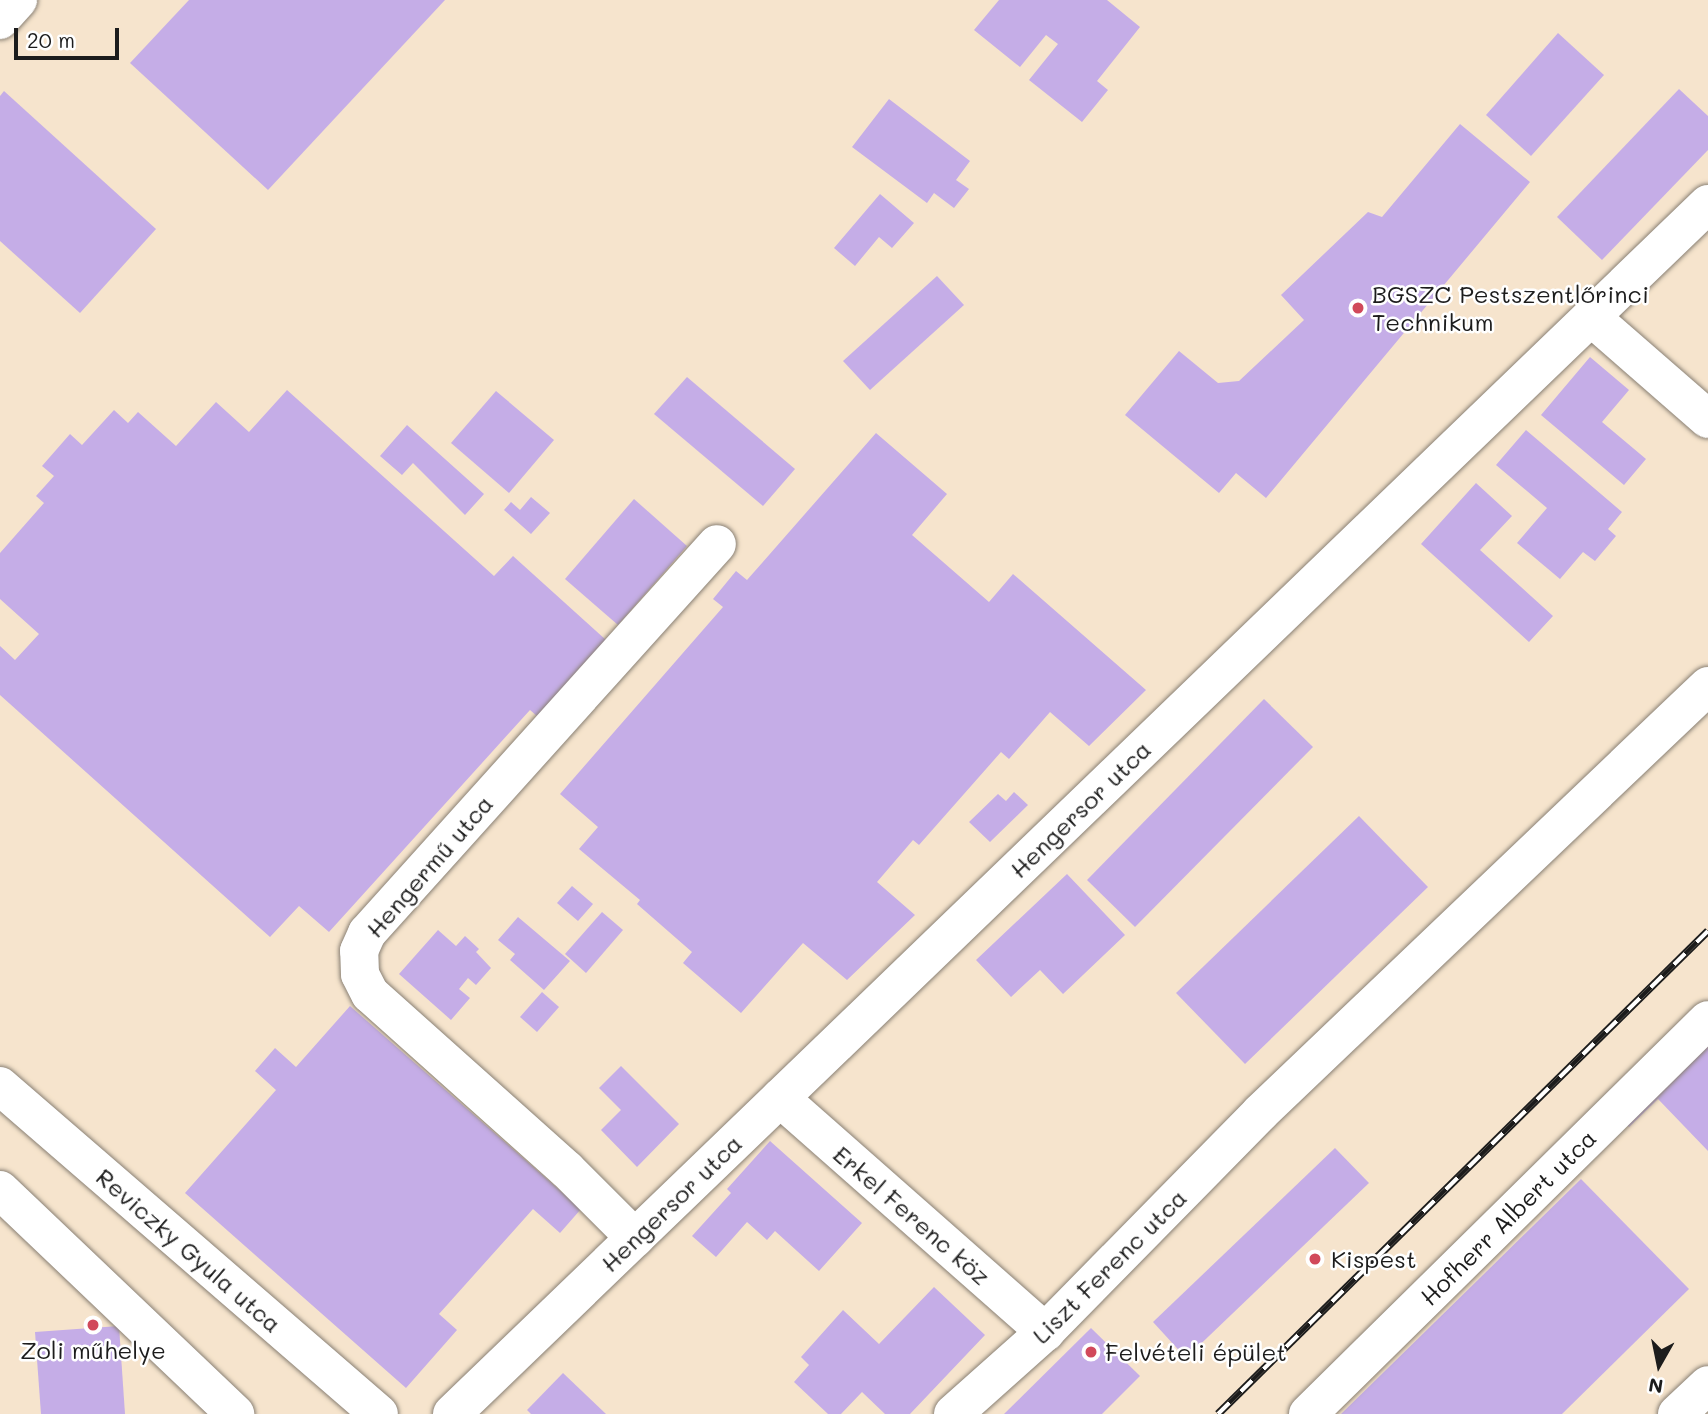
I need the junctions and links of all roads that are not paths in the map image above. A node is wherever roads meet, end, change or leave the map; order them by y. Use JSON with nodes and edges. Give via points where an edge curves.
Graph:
{"nodes":[{"id":1,"x":18,"y":0,"type":"edge"},
{"id":2,"x":0,"y":20,"type":"edge"},
{"id":3,"x":1708,"y":204,"type":"edge"},
{"id":4,"x":1591,"y":317,"type":"junction"},
{"id":5,"x":1708,"y":419,"type":"edge"},
{"id":6,"x":717,"y":544,"type":"dead end"},
{"id":7,"x":1708,"y":686,"type":"edge"},
{"id":8,"x":1708,"y":1020,"type":"edge"},
{"id":9,"x":0,"y":1086,"type":"edge"},
{"id":10,"x":780,"y":1098,"type":"junction"},
{"id":11,"x":0,"y":1190,"type":"edge"},
{"id":12,"x":635,"y":1238,"type":"junction"},
{"id":13,"x":1045,"y":1332,"type":"junction"},
{"id":14,"x":1708,"y":1385,"type":"edge"},
{"id":15,"x":234,"y":1414,"type":"edge"},
{"id":16,"x":379,"y":1414,"type":"edge"},
{"id":17,"x":452,"y":1414,"type":"edge"},
{"id":18,"x":953,"y":1414,"type":"edge"},
{"id":19,"x":1308,"y":1414,"type":"edge"},
{"id":20,"x":1677,"y":1414,"type":"edge"}],
"edges":[{"from":1,"to":2,"type":"street"},
{"from":3,"to":4,"type":"street","name":"Hengersor utca"},
{"from":4,"to":5,"type":"street"},
{"from":4,"to":10,"type":"street","name":"Hengersor utca"},
{"from":6,"to":12,"type":"street","name":"Hengermű utca","via":[[367,933],[359,951],[360,974],[370,994],[567,1170]]},
{"from":7,"to":13,"type":"street","name":"Liszt Ferenc utca","via":[[1260,1113]]},
{"from":8,"to":19,"type":"street","name":"Hofherr Albert utca"},
{"from":9,"to":16,"type":"street","name":"Reviczky Gyula utca"},
{"from":10,"to":12,"type":"street","name":"Hengersor utca"},
{"from":10,"to":13,"type":"street","name":"Erkel Ferenc köz"},
{"from":11,"to":15,"type":"street"},
{"from":12,"to":17,"type":"street","name":"Hengersor utca"},
{"from":13,"to":18,"type":"street","name":"Liszt Ferenc utca"},
{"from":14,"to":20,"type":"street"}]}
